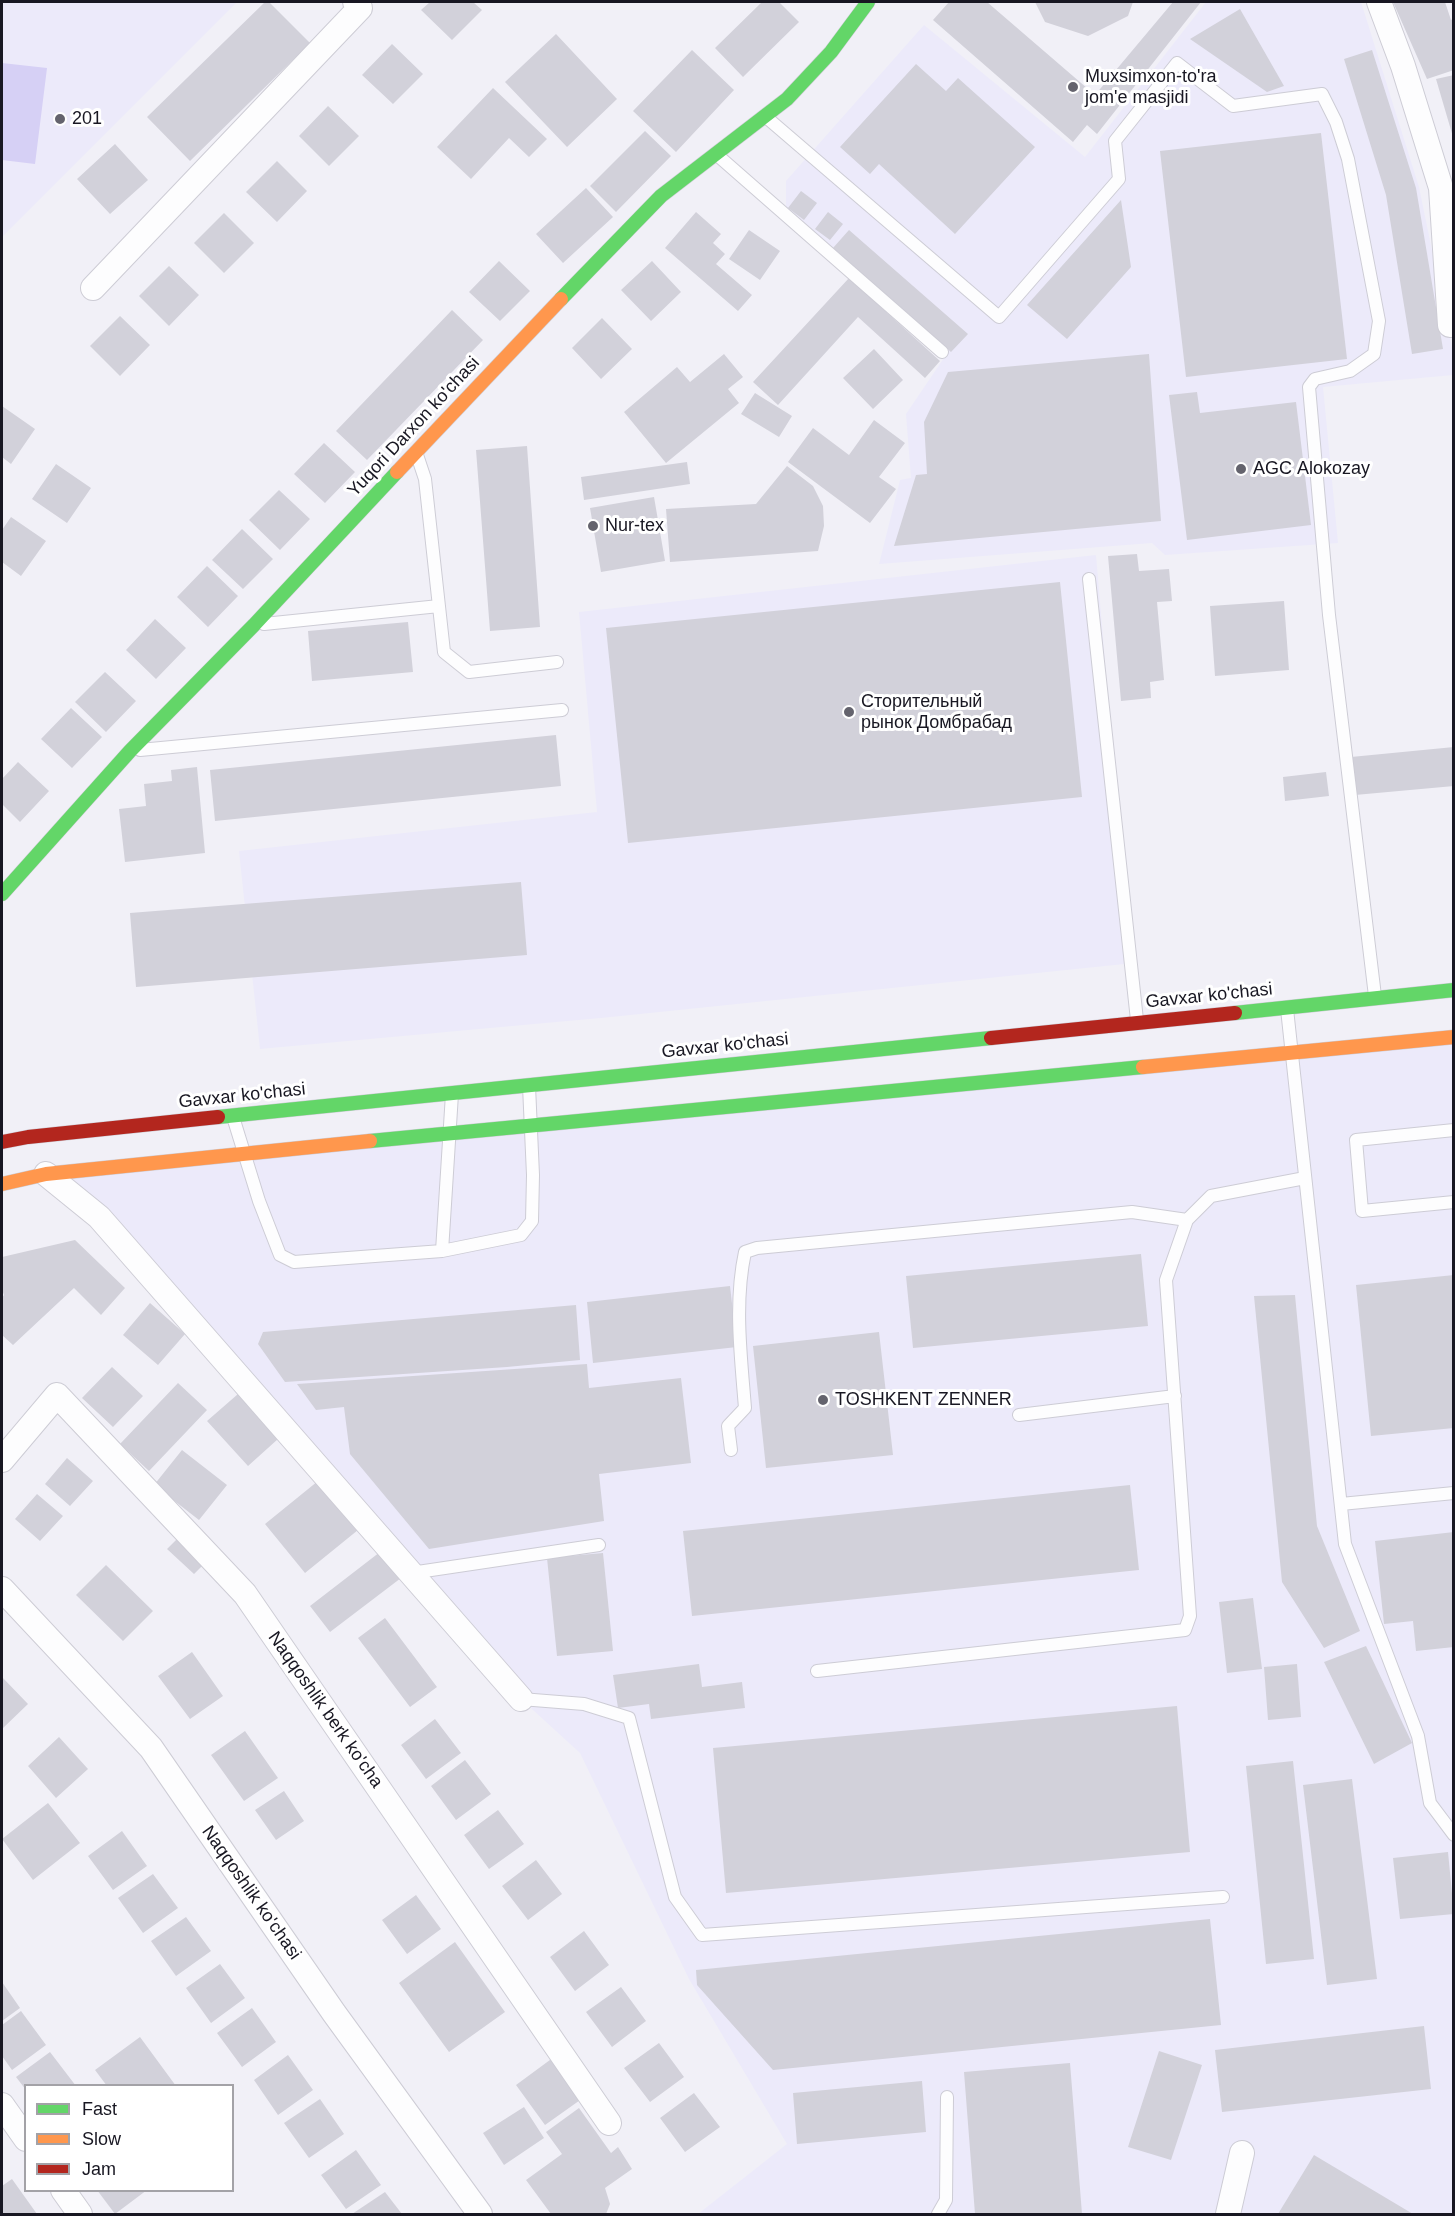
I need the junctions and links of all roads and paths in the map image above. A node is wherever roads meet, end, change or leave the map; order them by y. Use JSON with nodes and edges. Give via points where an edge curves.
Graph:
{"nodes":[{"id":1,"x":355,"y":2,"type":"edge"},
{"id":2,"x":868,"y":2,"type":"edge"},
{"id":3,"x":1379,"y":2,"type":"edge"},
{"id":4,"x":764,"y":116,"type":"junction"},
{"id":5,"x":715,"y":154,"type":"junction"},
{"id":6,"x":1447,"y":187,"type":"edge"},
{"id":7,"x":93,"y":288,"type":"dead end"},
{"id":8,"x":1450,"y":325,"type":"dead end"},
{"id":9,"x":942,"y":352,"type":"dead end"},
{"id":10,"x":416,"y":451,"type":"junction"},
{"id":11,"x":1089,"y":579,"type":"dead end"},
{"id":12,"x":439,"y":606,"type":"junction"},
{"id":13,"x":254,"y":625,"type":"junction"},
{"id":14,"x":557,"y":662,"type":"dead end"},
{"id":15,"x":562,"y":710,"type":"dead end"},
{"id":16,"x":130,"y":751,"type":"junction"},
{"id":17,"x":2,"y":894,"type":"edge"},
{"id":18,"x":1454,"y":990,"type":"edge"},
{"id":19,"x":1375,"y":998,"type":"junction"},
{"id":20,"x":1286,"y":1006,"type":"junction"},
{"id":21,"x":1138,"y":1022,"type":"junction"},
{"id":22,"x":1454,"y":1037,"type":"edge"},
{"id":23,"x":1292,"y":1054,"type":"junction"},
{"id":24,"x":529,"y":1085,"type":"junction"},
{"id":25,"x":452,"y":1092,"type":"junction"},
{"id":26,"x":233,"y":1116,"type":"junction"},
{"id":27,"x":531,"y":1126,"type":"junction"},
{"id":28,"x":1454,"y":1130,"type":"edge"},
{"id":29,"x":449,"y":1134,"type":"junction"},
{"id":30,"x":2,"y":1142,"type":"edge"},
{"id":31,"x":244,"y":1153,"type":"junction"},
{"id":32,"x":46,"y":1174,"type":"junction"},
{"id":33,"x":1305,"y":1178,"type":"junction"},
{"id":34,"x":2,"y":1184,"type":"edge"},
{"id":35,"x":1454,"y":1202,"type":"edge"},
{"id":36,"x":1187,"y":1220,"type":"junction"},
{"id":37,"x":442,"y":1251,"type":"junction"},
{"id":38,"x":1174,"y":1396,"type":"junction"},
{"id":39,"x":1019,"y":1415,"type":"dead end"},
{"id":40,"x":731,"y":1450,"type":"dead end"},
{"id":41,"x":2,"y":1460,"type":"edge"},
{"id":42,"x":1454,"y":1493,"type":"edge"},
{"id":43,"x":1341,"y":1504,"type":"junction"},
{"id":44,"x":599,"y":1545,"type":"dead end"},
{"id":45,"x":411,"y":1573,"type":"junction"},
{"id":46,"x":5,"y":1600,"type":"edge"},
{"id":47,"x":817,"y":1671,"type":"dead end"},
{"id":48,"x":521,"y":1699,"type":"joint"},
{"id":49,"x":1454,"y":1835,"type":"edge"},
{"id":50,"x":1224,"y":1897,"type":"dead end"},
{"id":51,"x":947,"y":2097,"type":"dead end"},
{"id":52,"x":2,"y":2105,"type":"edge"},
{"id":53,"x":609,"y":2122,"type":"dead end"},
{"id":54,"x":24,"y":2136,"type":"edge"},
{"id":55,"x":1242,"y":2153,"type":"dead end"},
{"id":56,"x":64,"y":2192,"type":"edge"},
{"id":57,"x":80,"y":2214,"type":"edge"},
{"id":58,"x":480,"y":2214,"type":"edge"},
{"id":59,"x":938,"y":2214,"type":"edge"},
{"id":60,"x":1228,"y":2214,"type":"edge"}],
"edges":[{"from":1,"to":7,"type":"street","via":[[360,8]]},
{"from":2,"to":4,"type":"main road","name":"Yuqori Darxon ko'chasi","via":[[831,52],[787,99]]},
{"from":3,"to":6,"type":"street"},
{"from":4,"to":5,"type":"main road","name":"Yuqori Darxon ko'chasi"},
{"from":4,"to":19,"type":"lane","via":[[999,317],[1119,179],[1115,141],[1177,63],[1233,106],[1322,94],[1348,159],[1379,321],[1374,354],[1350,370],[1315,379],[1309,387],[1329,615]]},
{"from":5,"to":9,"type":"lane"},
{"from":5,"to":10,"type":"main road","name":"Yuqori Darxon ko'chasi","via":[[661,196]]},
{"from":6,"to":8,"type":"street"},
{"from":10,"to":12,"type":"lane","via":[[425,479]]},
{"from":10,"to":13,"type":"main road","name":"Yuqori Darxon ko'chasi"},
{"from":11,"to":21,"type":"lane"},
{"from":12,"to":13,"type":"lane"},
{"from":12,"to":14,"type":"lane","via":[[444,651],[469,672]]},
{"from":13,"to":16,"type":"main road","name":"Yuqori Darxon ko'chasi"},
{"from":15,"to":16,"type":"lane"},
{"from":16,"to":17,"type":"main road","name":"Yuqori Darxon ko'chasi"},
{"from":18,"to":19,"type":"main road","name":"Gavxar ko'chasi"},
{"from":19,"to":20,"type":"main road","name":"Gavxar ko'chasi"},
{"from":20,"to":21,"type":"main road","name":"Gavxar ko'chasi"},
{"from":20,"to":23,"type":"lane"},
{"from":21,"to":24,"type":"main road","name":"Gavxar ko'chasi"},
{"from":22,"to":23,"type":"main road"},
{"from":23,"to":27,"type":"main road"},
{"from":23,"to":33,"type":"lane"},
{"from":24,"to":25,"type":"main road","name":"Gavxar ko'chasi"},
{"from":24,"to":27,"type":"lane"},
{"from":25,"to":26,"type":"main road","name":"Gavxar ko'chasi"},
{"from":25,"to":29,"type":"lane"},
{"from":26,"to":30,"type":"main road","name":"Gavxar ko'chasi"},
{"from":26,"to":31,"type":"lane"},
{"from":27,"to":29,"type":"main road"},
{"from":27,"to":37,"type":"lane","via":[[532,1221],[521,1235]]},
{"from":28,"to":35,"type":"lane","via":[[1356,1140],[1362,1211]]},
{"from":29,"to":31,"type":"main road"},
{"from":29,"to":37,"type":"lane"},
{"from":31,"to":32,"type":"main road"},
{"from":31,"to":37,"type":"lane","via":[[280,1255],[294,1262]]},
{"from":32,"to":34,"type":"main road"},
{"from":32,"to":45,"type":"street","via":[[99,1217]]},
{"from":33,"to":36,"type":"lane","via":[[1211,1196]]},
{"from":33,"to":43,"type":"lane"},
{"from":36,"to":38,"type":"lane","via":[[1166,1280]]},
{"from":36,"to":40,"type":"lane","via":[[1132,1212],[745,1252],[739,1322],[745,1408],[728,1426]]},
{"from":38,"to":39,"type":"lane"},
{"from":38,"to":47,"type":"lane","via":[[1190,1616],[1185,1630]]},
{"from":41,"to":53,"type":"street","name":"Naqqoshlik berk ko'cha","via":[[57,1395],[245,1594]]},
{"from":42,"to":43,"type":"lane"},
{"from":43,"to":49,"type":"lane","via":[[1345,1544],[1418,1736],[1430,1803]]},
{"from":44,"to":45,"type":"lane"},
{"from":45,"to":48,"type":"street"},
{"from":46,"to":58,"type":"street","name":"Naqqoshlik ko'chasi","via":[[151,1748],[333,2013]]},
{"from":48,"to":50,"type":"lane","via":[[584,1704],[629,1718],[675,1897],[702,1935]]},
{"from":51,"to":59,"type":"lane","via":[[946,2200]]},
{"from":52,"to":54,"type":"street"},
{"from":55,"to":60,"type":"street"},
{"from":56,"to":57,"type":"street"}]}
